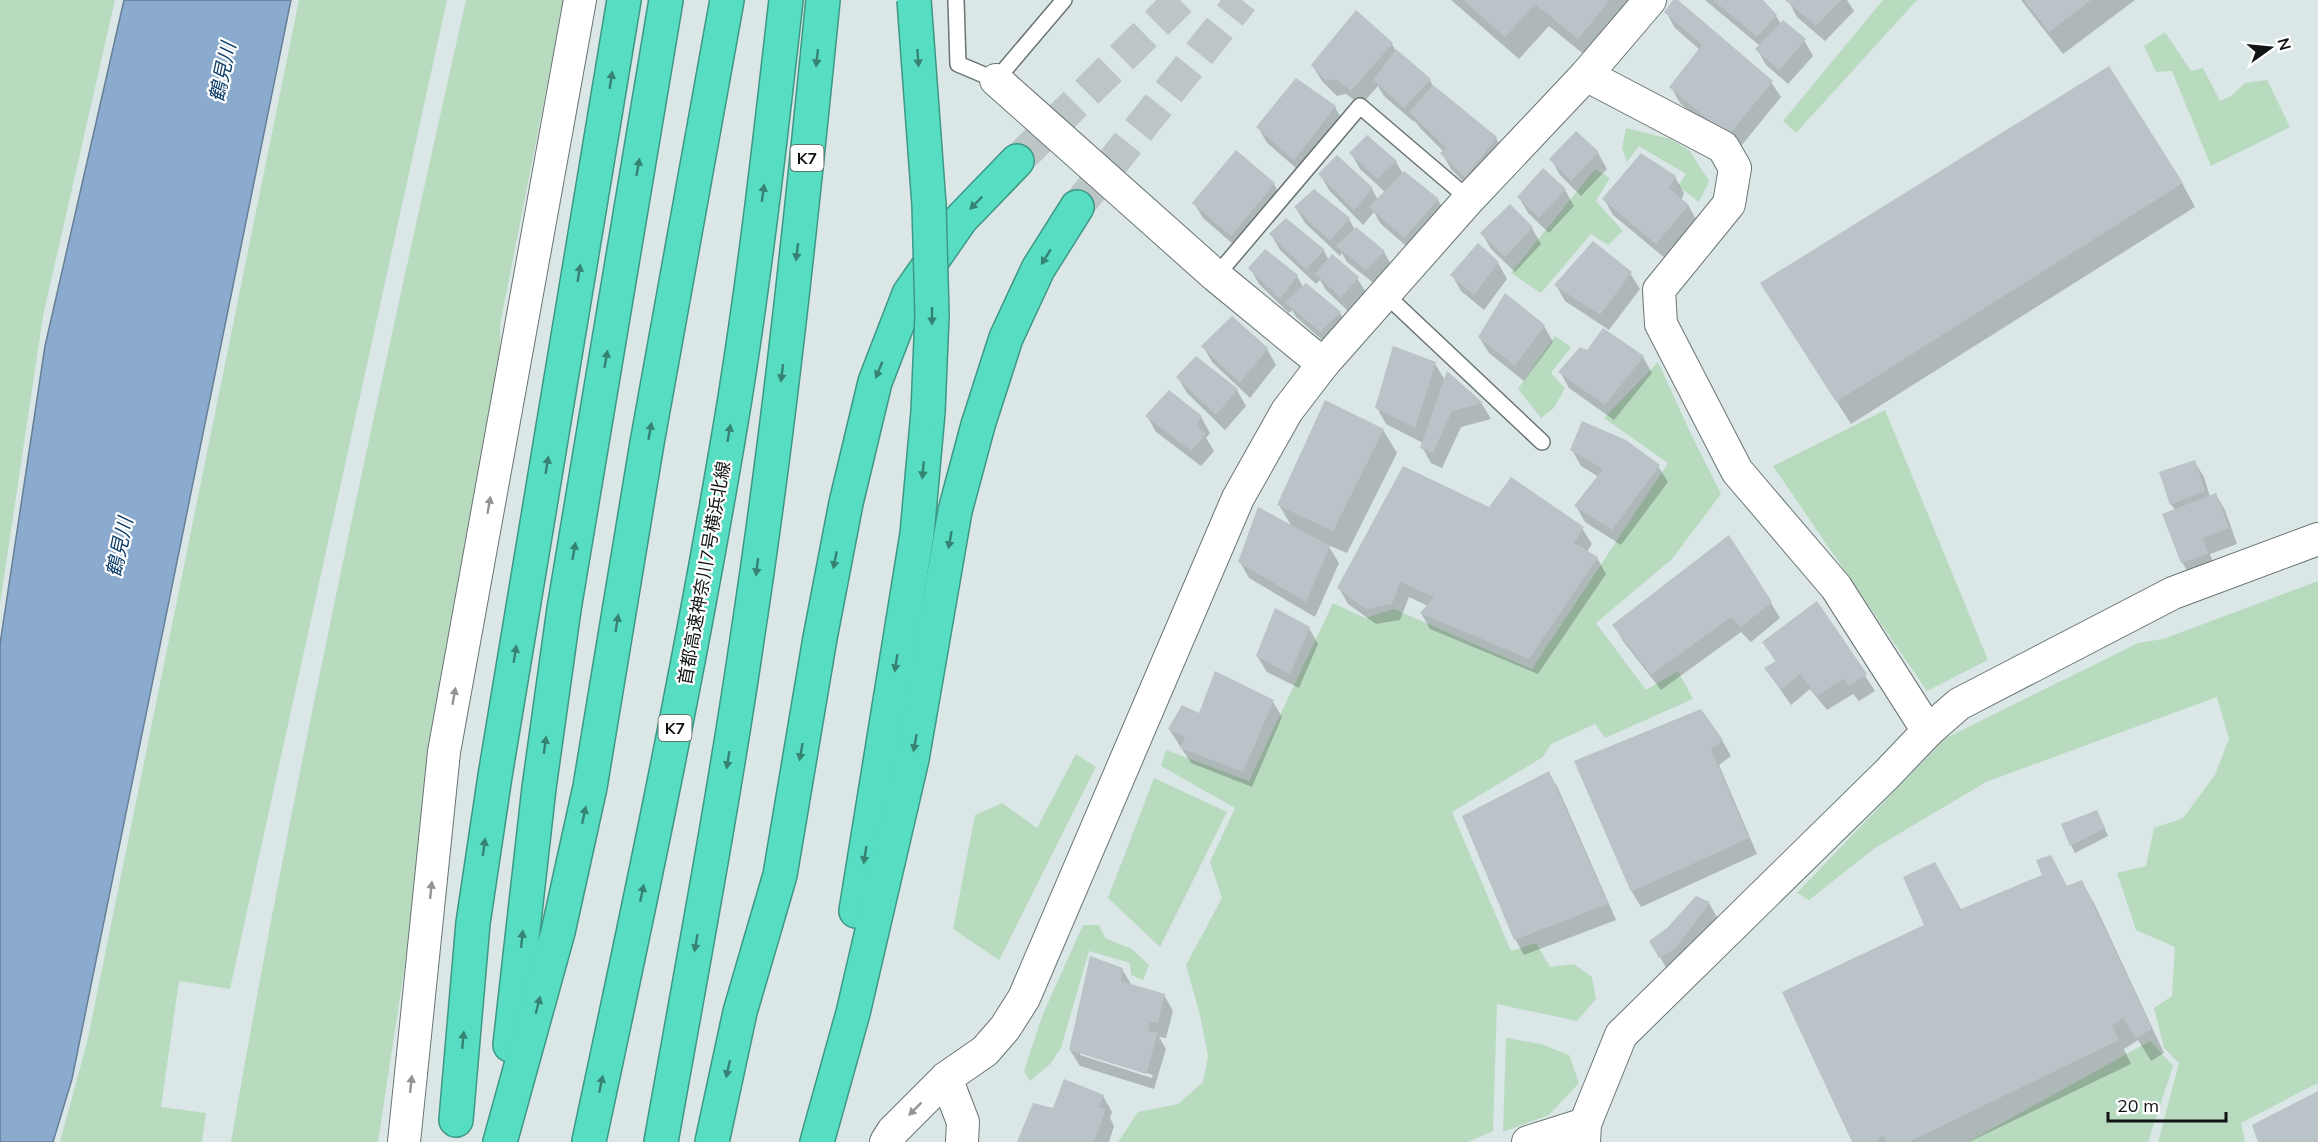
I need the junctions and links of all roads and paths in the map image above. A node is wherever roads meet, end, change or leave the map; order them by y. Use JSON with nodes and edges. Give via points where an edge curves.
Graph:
{"nodes":[{"id":1,"x":580,"y":0,"type":"edge"},
{"id":2,"x":624,"y":0,"type":"edge"},
{"id":3,"x":666,"y":0,"type":"edge"},
{"id":4,"x":727,"y":0,"type":"edge"},
{"id":5,"x":786,"y":0,"type":"edge"},
{"id":6,"x":823,"y":0,"type":"edge"},
{"id":7,"x":914,"y":0,"type":"edge"},
{"id":8,"x":956,"y":0,"type":"edge"},
{"id":9,"x":1064,"y":0,"type":"edge"},
{"id":10,"x":1650,"y":0,"type":"edge"},
{"id":11,"x":1586,"y":75,"type":"junction"},
{"id":12,"x":996,"y":80,"type":"junction"},
{"id":13,"x":1017,"y":161,"type":"tunnel mouth"},
{"id":14,"x":1469,"y":199,"type":"junction"},
{"id":15,"x":1077,"y":207,"type":"tunnel mouth"},
{"id":16,"x":1216,"y":276,"type":"junction"},
{"id":17,"x":1385,"y":294,"type":"junction"},
{"id":18,"x":1323,"y":364,"type":"junction"},
{"id":19,"x":1542,"y":442,"type":"dead end"},
{"id":20,"x":2318,"y":539,"type":"edge"},
{"id":21,"x":1928,"y":731,"type":"junction"},
{"id":22,"x":946,"y":1078,"type":"junction"},
{"id":23,"x":456,"y":1120,"type":"dead end"},
{"id":24,"x":1585,"y":1133,"type":"edge"},
{"id":25,"x":589,"y":1141,"type":"edge"},
{"id":26,"x":404,"y":1142,"type":"edge"},
{"id":27,"x":493,"y":1142,"type":"edge"},
{"id":28,"x":500,"y":1142,"type":"edge"},
{"id":29,"x":661,"y":1142,"type":"edge"},
{"id":30,"x":711,"y":1142,"type":"edge"},
{"id":31,"x":816,"y":1142,"type":"edge"},
{"id":32,"x":886,"y":1142,"type":"edge"},
{"id":33,"x":962,"y":1142,"type":"edge"},
{"id":34,"x":1528,"y":1142,"type":"edge"}],
"edges":[{"from":26,"to":1,"type":"street","one_way":true,"via":[[444,752]]},
{"from":23,"to":2,"type":"highway","one_way":true,"via":[[473,923],[495,776]]},
{"from":27,"to":3,"type":"highway","one_way":true,"via":[[511,1038],[564,609]]},
{"from":28,"to":4,"type":"highway","one_way":true,"via":[[558,932],[590,787],[647,442]]},
{"from":25,"to":5,"type":"highway","name":"首都高速神奈川7号横浜北線","number":"K7","one_way":true,"via":[[649,860],[731,419]]},
{"from":6,"to":29,"type":"highway","number":"K7","one_way":true,"via":[[789,315],[748,633]]},
{"from":7,"to":31,"type":"highway","one_way":true,"bridge":true,"via":[[929,216],[932,315],[928,412],[917,534]]},
{"from":8,"to":12,"type":"lane","via":[[958,64]]},
{"from":9,"to":12,"type":"lane"},
{"from":10,"to":11,"type":"street"},
{"from":11,"to":14,"type":"street"},
{"from":11,"to":21,"type":"street","via":[[1723,147],[1735,168],[1729,204],[1659,290],[1660,324],[1737,471],[1836,587]]},
{"from":12,"to":16,"type":"street"},
{"from":13,"to":30,"type":"highway","one_way":true,"via":[[961,219],[909,294],[875,382],[846,503],[780,875],[740,1012]]},
{"from":14,"to":16,"type":"lane","via":[[1360,106]]},
{"from":14,"to":17,"type":"street"},
{"from":15,"to":31,"type":"highway","one_way":true,"via":[[1038,269],[1006,338],[975,436],[955,511],[912,759],[853,1013]]},
{"from":16,"to":18,"type":"street"},
{"from":17,"to":18,"type":"street"},
{"from":17,"to":19,"type":"lane"},
{"from":18,"to":22,"type":"street","via":[[1287,411],[1238,498],[1024,998],[985,1051]]},
{"from":20,"to":21,"type":"street","via":[[2173,593],[1959,704]]},
{"from":21,"to":24,"type":"street","via":[[1621,1035]]},
{"from":22,"to":32,"type":"street","one_way":true},
{"from":22,"to":33,"type":"street","via":[[963,1122]]},
{"from":24,"to":34,"type":"street"}]}
